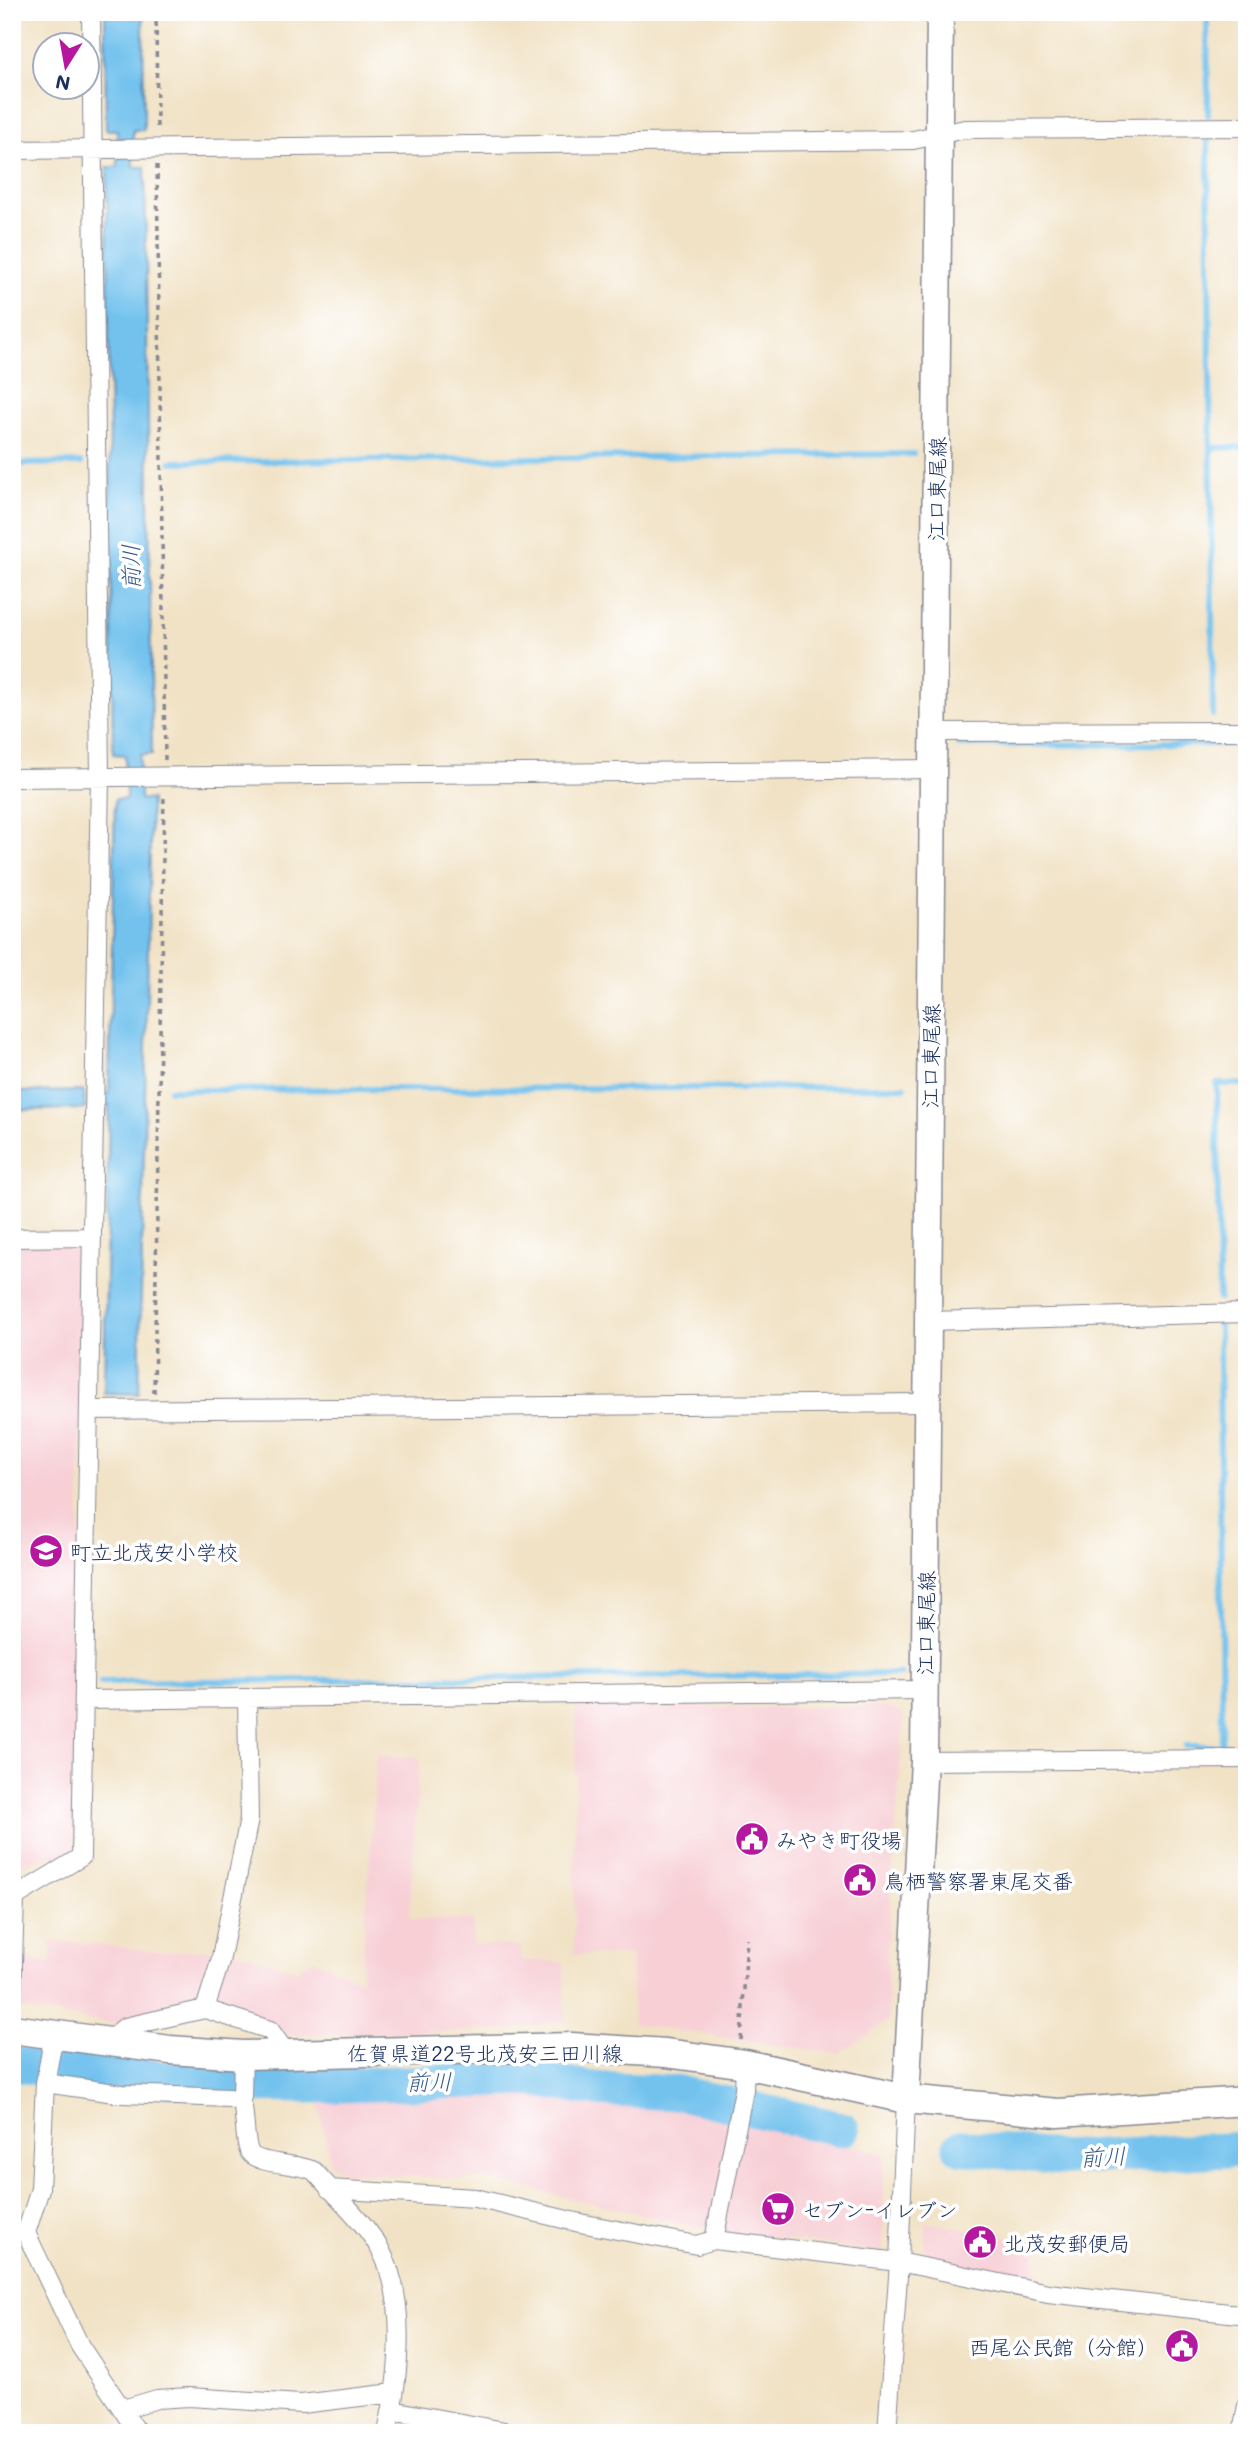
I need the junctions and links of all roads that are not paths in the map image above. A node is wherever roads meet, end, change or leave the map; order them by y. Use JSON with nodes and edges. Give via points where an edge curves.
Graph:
{"nodes":[{"id":1,"x":91,"y":12,"type":"edge"},
{"id":2,"x":940,"y":12,"type":"edge"},
{"id":3,"x":1247,"y":127,"type":"edge"},
{"id":4,"x":939,"y":133,"type":"junction"},
{"id":5,"x":93,"y":149,"type":"junction"},
{"id":6,"x":12,"y":150,"type":"edge"},
{"id":7,"x":1247,"y":731,"type":"edge"},
{"id":8,"x":933,"y":732,"type":"junction"},
{"id":9,"x":933,"y":769,"type":"junction"},
{"id":10,"x":100,"y":777,"type":"junction"},
{"id":11,"x":12,"y":778,"type":"edge"},
{"id":12,"x":91,"y":1237,"type":"junction"},
{"id":13,"x":12,"y":1238,"type":"edge"},
{"id":14,"x":1247,"y":1313,"type":"edge"},
{"id":15,"x":928,"y":1321,"type":"junction"},
{"id":16,"x":927,"y":1403,"type":"junction"},
{"id":17,"x":89,"y":1410,"type":"junction"},
{"id":18,"x":924,"y":1690,"type":"junction"},
{"id":19,"x":247,"y":1698,"type":"junction"},
{"id":20,"x":85,"y":1700,"type":"junction"},
{"id":21,"x":1247,"y":1759,"type":"edge"},
{"id":22,"x":923,"y":1761,"type":"junction"},
{"id":23,"x":12,"y":1997,"type":"edge"},
{"id":24,"x":205,"y":2009,"type":"junction"},
{"id":25,"x":12,"y":2029,"type":"edge"},
{"id":26,"x":106,"y":2043,"type":"junction"},
{"id":27,"x":52,"y":2047,"type":"junction"},
{"id":28,"x":287,"y":2054,"type":"junction"},
{"id":29,"x":243,"y":2065,"type":"junction"},
{"id":30,"x":744,"y":2066,"type":"junction"},
{"id":31,"x":45,"y":2083,"type":"junction"},
{"id":32,"x":241,"y":2099,"type":"junction"},
{"id":33,"x":906,"y":2099,"type":"junction"},
{"id":34,"x":1247,"y":2101,"type":"edge"},
{"id":35,"x":329,"y":2189,"type":"junction"},
{"id":36,"x":19,"y":2236,"type":"edge"},
{"id":37,"x":714,"y":2240,"type":"junction"},
{"id":38,"x":899,"y":2262,"type":"junction"},
{"id":39,"x":1247,"y":2315,"type":"edge"},
{"id":40,"x":393,"y":2401,"type":"junction"},
{"id":41,"x":1247,"y":2405,"type":"edge"},
{"id":42,"x":123,"y":2409,"type":"junction"},
{"id":43,"x":138,"y":2433,"type":"edge"},
{"id":44,"x":387,"y":2433,"type":"edge"},
{"id":45,"x":515,"y":2433,"type":"edge"},
{"id":46,"x":887,"y":2433,"type":"edge"},
{"id":47,"x":1242,"y":2433,"type":"edge"}],
"edges":[{"from":1,"to":5,"type":"street"},
{"from":2,"to":4,"type":"main road","name":"江口東尾線"},
{"from":3,"to":4,"type":"street"},
{"from":4,"to":5,"type":"street","via":[[913,140]]},
{"from":4,"to":8,"type":"main road","name":"江口東尾線"},
{"from":5,"to":6,"type":"street"},
{"from":5,"to":10,"type":"street"},
{"from":7,"to":8,"type":"street"},
{"from":8,"to":9,"type":"main road","name":"江口東尾線"},
{"from":9,"to":10,"type":"street"},
{"from":9,"to":15,"type":"main road","name":"江口東尾線"},
{"from":10,"to":11,"type":"street"},
{"from":10,"to":12,"type":"street"},
{"from":12,"to":13,"type":"street"},
{"from":12,"to":17,"type":"street"},
{"from":14,"to":15,"type":"street"},
{"from":15,"to":16,"type":"main road","name":"江口東尾線"},
{"from":16,"to":17,"type":"street"},
{"from":16,"to":18,"type":"main road","name":"江口東尾線"},
{"from":17,"to":20,"type":"street"},
{"from":18,"to":19,"type":"street"},
{"from":18,"to":22,"type":"main road","name":"江口東尾線"},
{"from":19,"to":20,"type":"street"},
{"from":19,"to":24,"type":"street","via":[[249,1819],[220,1962]]},
{"from":20,"to":23,"type":"street","via":[[81,1857],[15,1897]]},
{"from":21,"to":22,"type":"street"},
{"from":22,"to":33,"type":"main road","name":"江口東尾線"},
{"from":24,"to":26,"type":"street","via":[[125,2027]]},
{"from":24,"to":28,"type":"street","via":[[270,2030]]},
{"from":25,"to":27,"type":"main road","name":"佐賀県道22号北茂安三田川線"},
{"from":26,"to":27,"type":"main road","name":"佐賀県道22号北茂安三田川線"},
{"from":26,"to":29,"type":"main road","name":"佐賀県道22号北茂安三田川線"},
{"from":27,"to":31,"type":"street"},
{"from":28,"to":29,"type":"main road","name":"佐賀県道22号北茂安三田川線"},
{"from":28,"to":30,"type":"main road","name":"佐賀県道22号北茂安三田川線","via":[[572,2047],[666,2053]]},
{"from":29,"to":32,"type":"street"},
{"from":30,"to":33,"type":"main road","name":"佐賀県道22号北茂安三田川線"},
{"from":30,"to":37,"type":"street","via":[[739,2121]]},
{"from":31,"to":32,"type":"street","via":[[122,2094]]},
{"from":31,"to":36,"type":"street","via":[[40,2189]]},
{"from":32,"to":35,"type":"street","via":[[250,2152],[257,2159],[306,2166]]},
{"from":33,"to":34,"type":"main road","name":"佐賀県道22号北茂安三田川線","via":[[1058,2113]]},
{"from":33,"to":38,"type":"street"},
{"from":35,"to":37,"type":"street","via":[[475,2198],[697,2245]]},
{"from":35,"to":40,"type":"street","via":[[358,2218],[381,2251],[393,2286],[400,2328]]},
{"from":36,"to":42,"type":"street","via":[[80,2346]]},
{"from":37,"to":38,"type":"street"},
{"from":38,"to":39,"type":"street","via":[[1048,2293]]},
{"from":38,"to":46,"type":"street"},
{"from":40,"to":42,"type":"street","via":[[300,2403],[189,2397],[157,2399]]},
{"from":40,"to":44,"type":"street"},
{"from":40,"to":45,"type":"street"},
{"from":41,"to":47,"type":"street"},
{"from":42,"to":43,"type":"street"}]}
